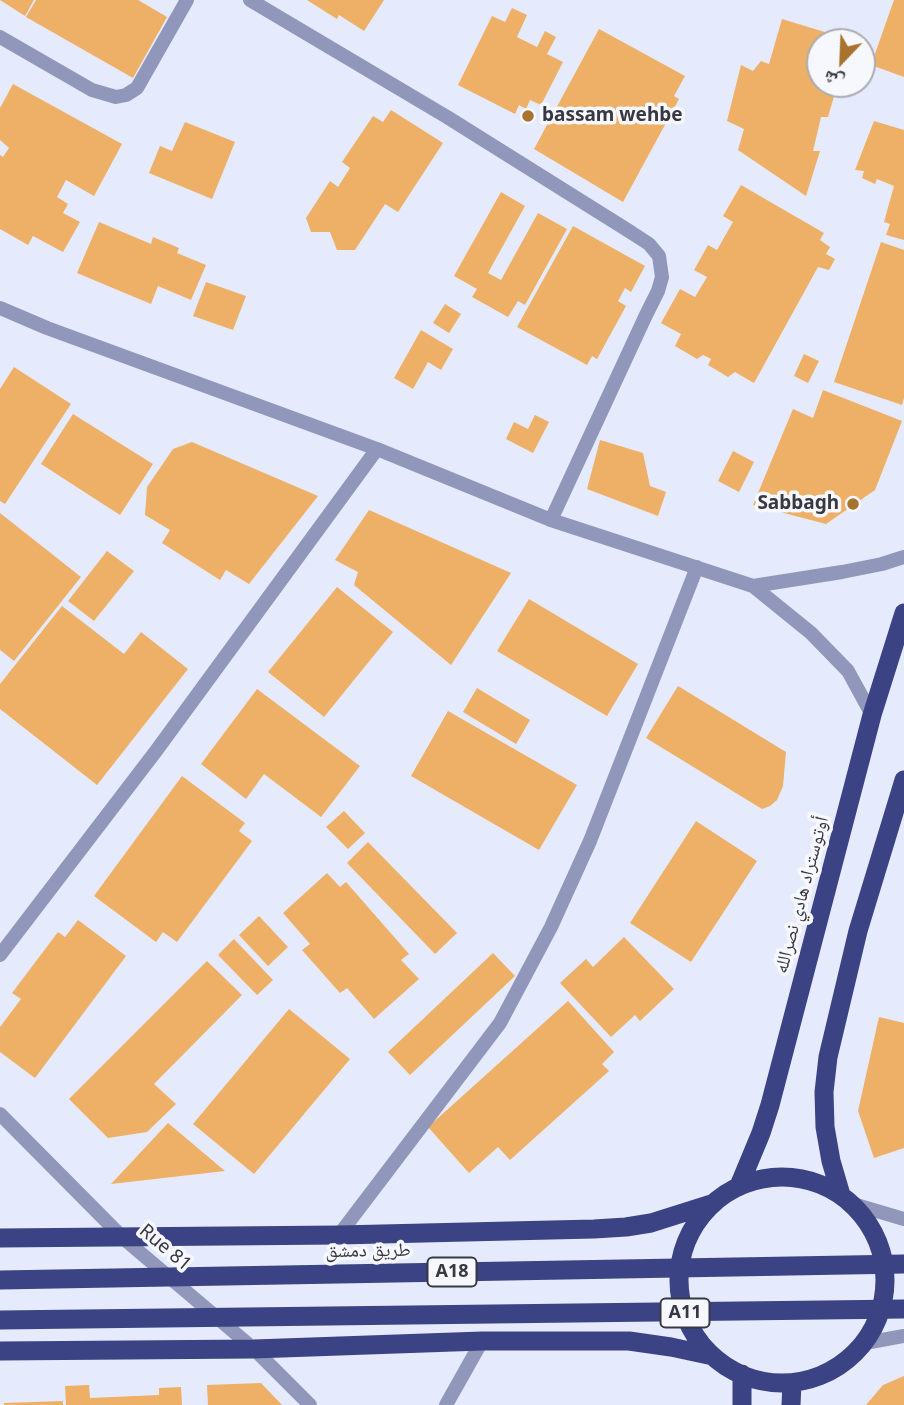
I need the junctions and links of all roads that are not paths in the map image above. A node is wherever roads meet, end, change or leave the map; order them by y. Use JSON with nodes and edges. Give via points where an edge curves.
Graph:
{"nodes":[{"id":1,"x":187,"y":0,"type":"edge"},
{"id":2,"x":250,"y":0,"type":"edge"},
{"id":3,"x":0,"y":37,"type":"edge"},
{"id":4,"x":0,"y":308,"type":"edge"},
{"id":5,"x":377,"y":449,"type":"junction"},
{"id":6,"x":551,"y":520,"type":"junction"},
{"id":7,"x":904,"y":557,"type":"edge"},
{"id":8,"x":697,"y":567,"type":"junction"},
{"id":9,"x":753,"y":586,"type":"junction"},
{"id":10,"x":904,"y":613,"type":"edge"},
{"id":11,"x":872,"y":715,"type":"junction"},
{"id":12,"x":904,"y":780,"type":"edge"},
{"id":13,"x":0,"y":955,"type":"edge"},
{"id":14,"x":0,"y":1114,"type":"edge"},
{"id":15,"x":738,"y":1186,"type":"junction"},
{"id":16,"x":847,"y":1200,"type":"junction"},
{"id":17,"x":711,"y":1205,"type":"junction"},
{"id":18,"x":904,"y":1219,"type":"edge"},
{"id":19,"x":339,"y":1235,"type":"junction"},
{"id":20,"x":0,"y":1238,"type":"edge"},
{"id":21,"x":123,"y":1238,"type":"junction"},
{"id":22,"x":904,"y":1264,"type":"edge"},
{"id":23,"x":0,"y":1280,"type":"edge"},
{"id":24,"x":904,"y":1309,"type":"edge"},
{"id":25,"x":0,"y":1320,"type":"edge"},
{"id":26,"x":904,"y":1336,"type":"edge"},
{"id":27,"x":482,"y":1341,"type":"junction"},
{"id":28,"x":864,"y":1343,"type":"junction"},
{"id":29,"x":254,"y":1349,"type":"junction"},
{"id":30,"x":0,"y":1351,"type":"edge"},
{"id":31,"x":713,"y":1356,"type":"junction"},
{"id":32,"x":742,"y":1374,"type":"junction"},
{"id":33,"x":792,"y":1382,"type":"junction"},
{"id":34,"x":310,"y":1405,"type":"edge"},
{"id":35,"x":446,"y":1405,"type":"edge"},
{"id":36,"x":742,"y":1405,"type":"edge"},
{"id":37,"x":792,"y":1405,"type":"edge"}],
"edges":[{"from":1,"to":3,"type":"street","via":[[137,88],[116,97],[92,90]]},
{"from":2,"to":6,"type":"street","via":[[629,230],[659,256],[662,277],[658,291]]},
{"from":4,"to":5,"type":"street"},
{"from":5,"to":6,"type":"street"},
{"from":5,"to":13,"type":"street"},
{"from":6,"to":8,"type":"street"},
{"from":7,"to":9,"type":"street"},
{"from":8,"to":9,"type":"street"},
{"from":8,"to":19,"type":"street","via":[[590,841],[507,1011]]},
{"from":9,"to":11,"type":"street","via":[[811,633],[848,671]]},
{"from":10,"to":11,"type":"highway","name":"أوتوستراد هادي نصرالله"},
{"from":11,"to":15,"type":"highway","name":"أوتوستراد هادي نصرالله","via":[[770,1105]]},
{"from":12,"to":16,"type":"highway","number":"A11","via":[[858,931],[828,1057],[825,1127],[831,1161]]},
{"from":14,"to":21,"type":"street","name":"Rue 81"},
{"from":15,"to":16,"type":"highway","number":"A11","via":[[764,1178],[791,1177],[826,1186]]},
{"from":15,"to":17,"type":"highway","number":"A11"},
{"from":16,"to":18,"type":"street"},
{"from":16,"to":28,"type":"highway","number":"A11","via":[[873,1231],[884,1263],[881,1313]]},
{"from":17,"to":19,"type":"highway","via":[[626,1227]]},
{"from":17,"to":31,"type":"highway","number":"A11","via":[[684,1248],[679,1280],[685,1314]]},
{"from":19,"to":21,"type":"highway"},
{"from":20,"to":21,"type":"highway"},
{"from":21,"to":29,"type":"street","name":"Rue 81"},
{"from":22,"to":23,"type":"highway","name":"طريق دمشق","number":"A18","bridge":true},
{"from":24,"to":25,"type":"highway","number":"A18","bridge":true},
{"from":26,"to":28,"type":"street"},
{"from":27,"to":29,"type":"highway"},
{"from":27,"to":31,"type":"highway","via":[[629,1341]]},
{"from":27,"to":35,"type":"street"},
{"from":28,"to":33,"type":"highway","number":"A11","via":[[825,1374]]},
{"from":29,"to":30,"type":"highway"},
{"from":29,"to":34,"type":"street","name":"Rue 81"},
{"from":31,"to":32,"type":"highway","number":"A11"},
{"from":32,"to":33,"type":"highway","number":"A11"},
{"from":32,"to":36,"type":"highway"},
{"from":33,"to":37,"type":"highway"}]}
